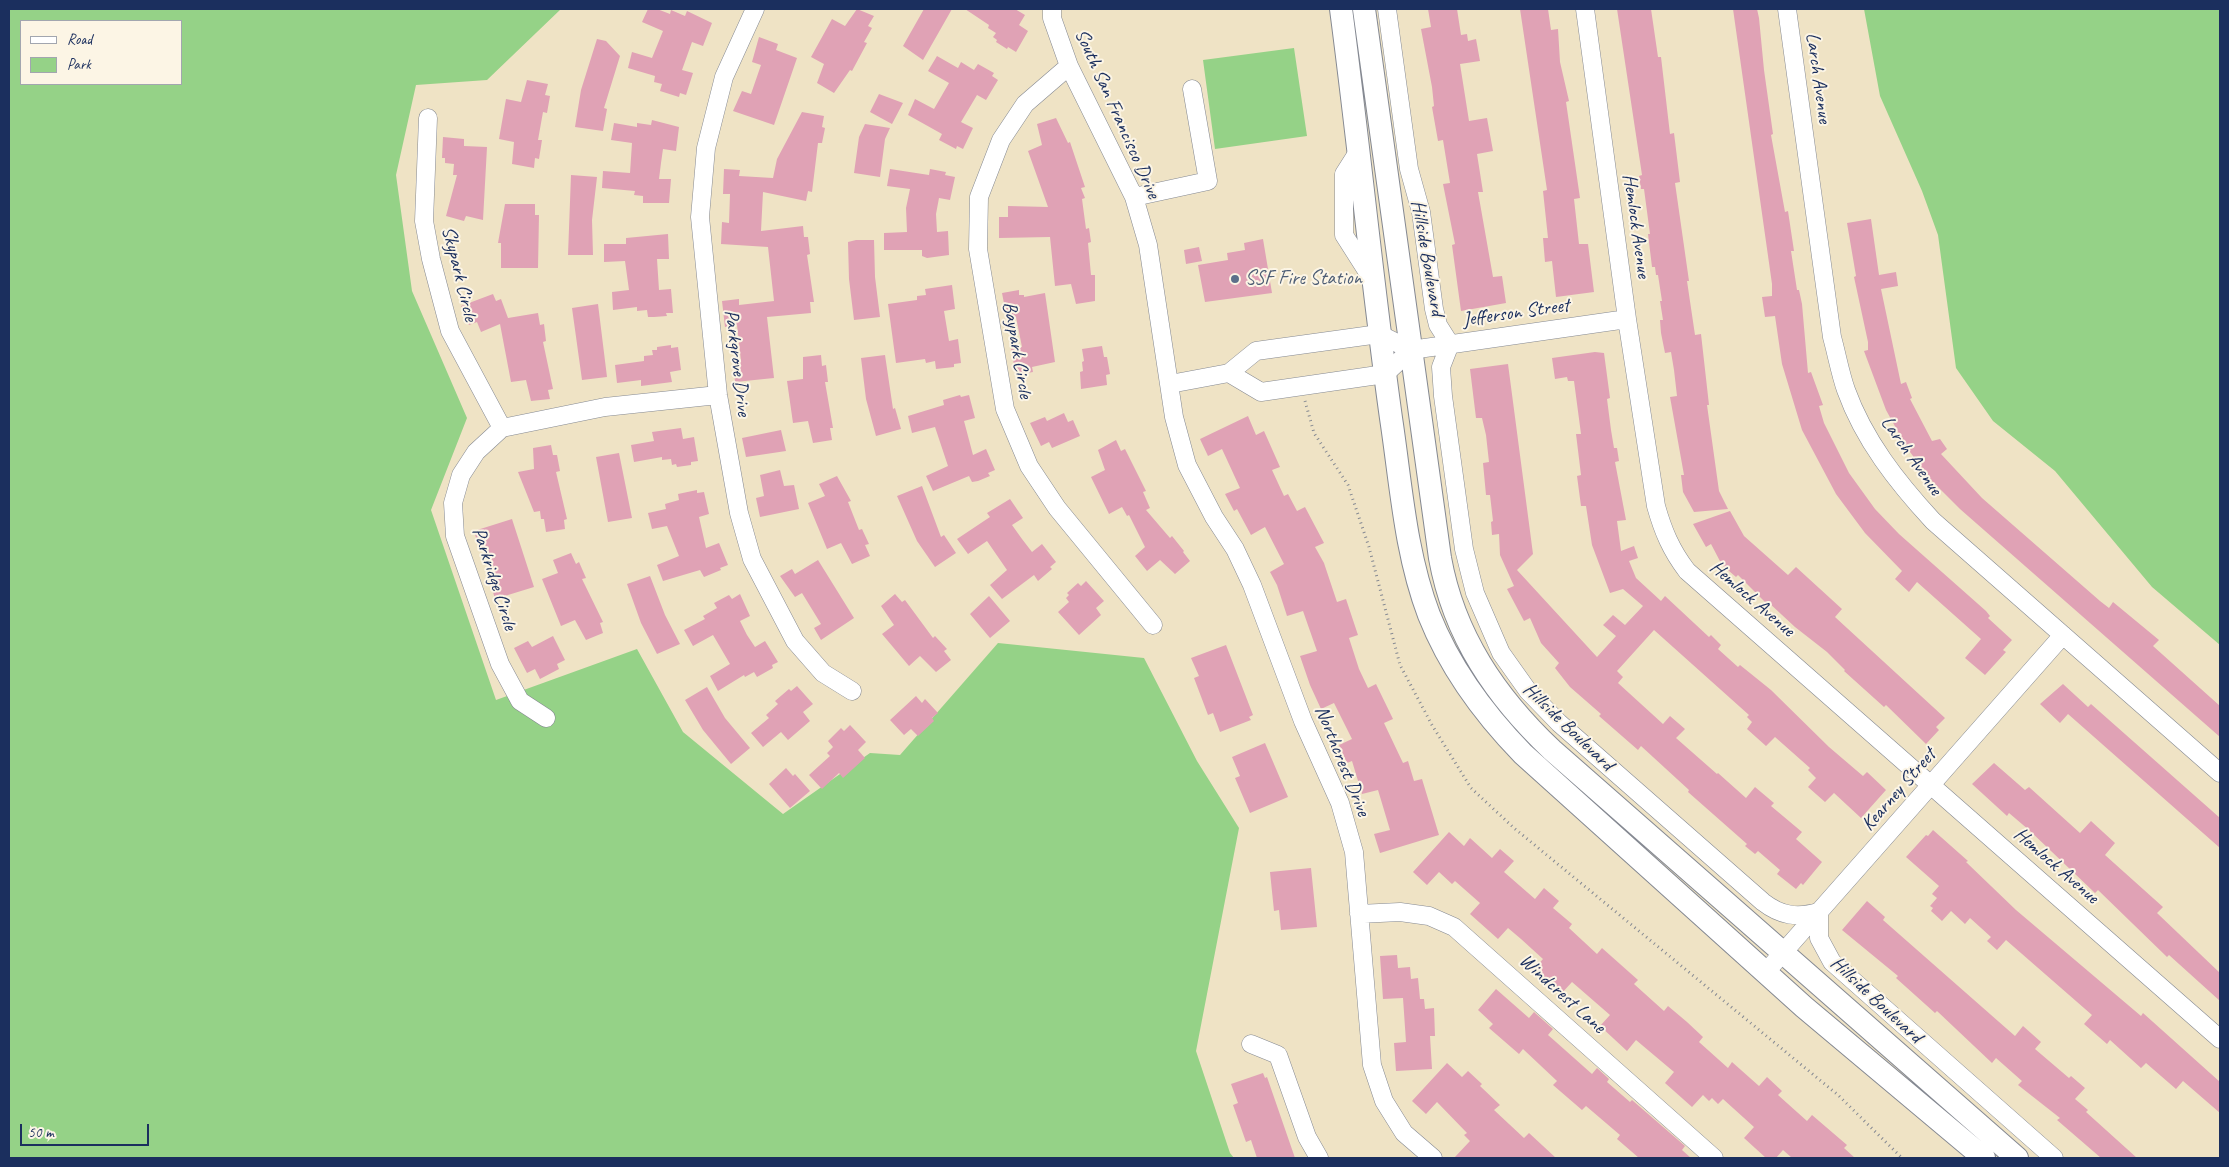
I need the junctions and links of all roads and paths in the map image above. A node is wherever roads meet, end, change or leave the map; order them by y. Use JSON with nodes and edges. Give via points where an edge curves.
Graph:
{"nodes":[{"id":1,"x":755,"y":9,"type":"edge"},
{"id":2,"x":1052,"y":9,"type":"edge"},
{"id":3,"x":1341,"y":9,"type":"edge"},
{"id":4,"x":1364,"y":9,"type":"edge"},
{"id":5,"x":1387,"y":9,"type":"edge"},
{"id":6,"x":1585,"y":9,"type":"edge"},
{"id":7,"x":1787,"y":9,"type":"edge"},
{"id":8,"x":1069,"y":66,"type":"junction"},
{"id":9,"x":1192,"y":88,"type":"dead end"},
{"id":10,"x":428,"y":118,"type":"dead end"},
{"id":11,"x":1134,"y":197,"type":"junction"},
{"id":12,"x":1627,"y":319,"type":"junction"},
{"id":13,"x":1379,"y":334,"type":"junction"},
{"id":14,"x":1450,"y":344,"type":"junction"},
{"id":15,"x":1411,"y":350,"type":"junction"},
{"id":16,"x":1229,"y":374,"type":"junction"},
{"id":17,"x":1385,"y":374,"type":"junction"},
{"id":18,"x":1170,"y":384,"type":"junction"},
{"id":19,"x":718,"y":395,"type":"junction"},
{"id":20,"x":502,"y":428,"type":"junction"},
{"id":21,"x":1153,"y":625,"type":"dead end"},
{"id":22,"x":2064,"y":635,"type":"junction"},
{"id":23,"x":852,"y":691,"type":"dead end"},
{"id":24,"x":546,"y":718,"type":"dead end"},
{"id":25,"x":2220,"y":772,"type":"edge"},
{"id":26,"x":1932,"y":784,"type":"junction"},
{"id":27,"x":1819,"y":912,"type":"junction"},
{"id":28,"x":1359,"y":914,"type":"junction"},
{"id":29,"x":1783,"y":952,"type":"junction"},
{"id":30,"x":1765,"y":973,"type":"junction"},
{"id":31,"x":2220,"y":1039,"type":"edge"},
{"id":32,"x":1251,"y":1044,"type":"dead end"},
{"id":33,"x":1320,"y":1158,"type":"edge"},
{"id":34,"x":1433,"y":1158,"type":"edge"},
{"id":35,"x":1714,"y":1158,"type":"edge"},
{"id":36,"x":1984,"y":1158,"type":"edge"},
{"id":37,"x":2018,"y":1158,"type":"edge"},
{"id":38,"x":2054,"y":1158,"type":"edge"}],
"edges":[{"from":1,"to":19,"type":"street","name":"Parkgrove Drive","via":[[724,77],[706,148],[700,207]]},
{"from":2,"to":8,"type":"street","name":"South San Francisco Drive","via":[[1052,18]]},
{"from":3,"to":13,"type":"main road"},
{"from":4,"to":15,"type":"main road","name":"Hillside Boulevard"},
{"from":5,"to":14,"type":"street","name":"Hillside Boulevard","via":[[1409,169],[1421,212],[1434,309],[1438,325]]},
{"from":6,"to":12,"type":"street","name":"Hemlock Avenue"},
{"from":7,"to":22,"type":"street","name":"Larch Avenue","via":[[1832,338],[1846,390],[1868,438],[1910,496],[1933,521]]},
{"from":8,"to":11,"type":"street","name":"South San Francisco Drive"},
{"from":8,"to":21,"type":"street","name":"Baypark Circle","via":[[1025,104],[1001,140],[979,197],[978,249],[1005,409],[1029,466],[1057,508]]},
{"from":9,"to":11,"type":"street","via":[[1208,181]]},
{"from":10,"to":20,"type":"street","name":"Skypark Circle","via":[[424,221],[431,259],[450,330]]},
{"from":11,"to":18,"type":"street","name":"South San Francisco Drive","via":[[1148,245]]},
{"from":12,"to":14,"type":"street","name":"Jefferson Street"},
{"from":12,"to":26,"type":"street","name":"Hemlock Avenue","via":[[1656,506],[1672,552],[1687,571]]},
{"from":13,"to":15,"type":"street"},
{"from":13,"to":16,"type":"street","via":[[1256,351]]},
{"from":13,"to":17,"type":"main road"},
{"from":14,"to":15,"type":"street","name":"Jefferson Street"},
{"from":14,"to":27,"type":"street","name":"Hillside Boulevard","via":[[1442,368],[1443,396],[1464,549],[1482,612],[1513,672],[1559,723],[1763,902],[1786,915],[1803,916]]},
{"from":15,"to":17,"type":"street"},
{"from":15,"to":29,"type":"main road","name":"Hillside Boulevard","via":[[1443,577],[1455,613],[1479,664],[1500,694],[1539,738]]},
{"from":16,"to":17,"type":"street","via":[[1261,392]]},
{"from":16,"to":18,"type":"street"},
{"from":17,"to":30,"type":"main road","via":[[1413,562],[1437,633],[1464,682],[1486,713],[1523,754]]},
{"from":18,"to":28,"type":"street","name":"Northcrest Drive","via":[[1179,440],[1187,465],[1252,585],[1303,721],[1340,803],[1354,852]]},
{"from":19,"to":20,"type":"street","via":[[605,408]]},
{"from":19,"to":23,"type":"street","name":"Parkgrove Drive","via":[[739,513],[752,559],[795,641],[822,674]]},
{"from":20,"to":24,"type":"street","name":"Parkridge Circle","via":[[476,452],[461,475],[453,503],[455,536],[500,664],[520,701]]},
{"from":22,"to":25,"type":"street","name":"Larch Avenue"},
{"from":22,"to":26,"type":"street","name":"Kearney Street"},
{"from":26,"to":27,"type":"street","name":"Kearney Street"},
{"from":26,"to":31,"type":"street","name":"Hemlock Avenue"},
{"from":27,"to":29,"type":"street","name":"Kearney Street"},
{"from":27,"to":38,"type":"street","name":"Hillside Boulevard","via":[[1819,938],[1832,962]]},
{"from":28,"to":34,"type":"street","name":"Northcrest Drive","via":[[1372,1065],[1384,1101],[1404,1133]]},
{"from":28,"to":35,"type":"street","name":"Windcrest Lane","via":[[1400,912],[1429,916],[1454,927]]},
{"from":29,"to":30,"type":"street","name":"Kearney Street"},
{"from":29,"to":37,"type":"main road","name":"Hillside Boulevard"},
{"from":30,"to":36,"type":"main road"},
{"from":32,"to":33,"type":"street","via":[[1278,1055],[1307,1137]]}]}
